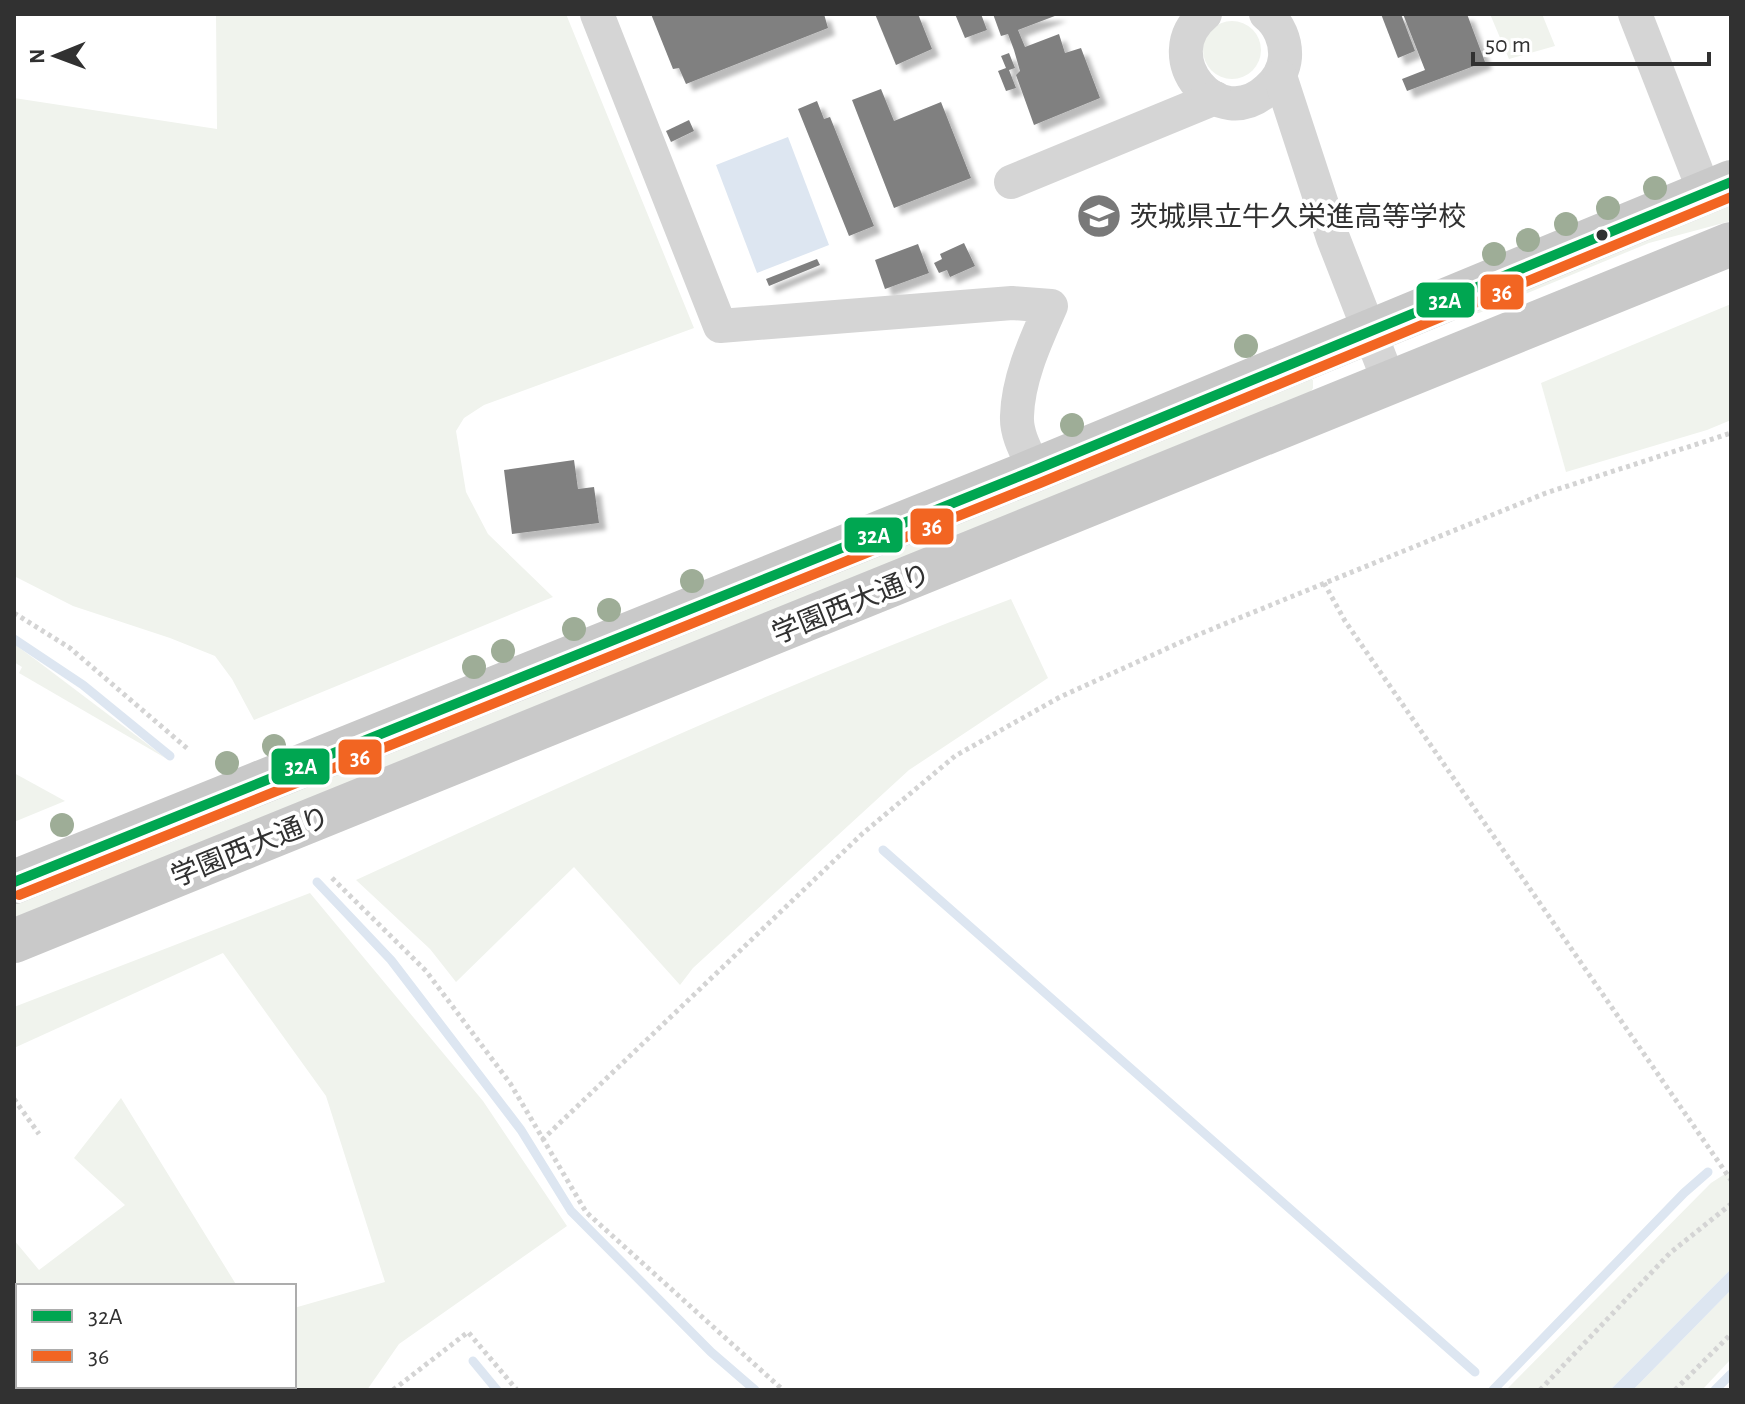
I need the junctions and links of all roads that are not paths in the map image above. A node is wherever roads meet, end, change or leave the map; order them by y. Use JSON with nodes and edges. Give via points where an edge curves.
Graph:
{"nodes":[{"id":1,"x":597,"y":14,"type":"edge"},
{"id":2,"x":1205,"y":14,"type":"edge"},
{"id":3,"x":1266,"y":14,"type":"edge"},
{"id":4,"x":1635,"y":14,"type":"edge"},
{"id":5,"x":1280,"y":76,"type":"junction"},
{"id":6,"x":1215,"y":98,"type":"junction"},
{"id":7,"x":1011,"y":182,"type":"dead end"},
{"id":8,"x":1718,"y":188,"type":"edge"},
{"id":9,"x":1731,"y":244,"type":"edge"},
{"id":10,"x":1369,"y":331,"type":"junction"},
{"id":11,"x":1390,"y":384,"type":"junction"},
{"id":12,"x":1035,"y":470,"type":"junction"},
{"id":13,"x":14,"y":882,"type":"edge"},
{"id":14,"x":14,"y":941,"type":"edge"}],
"edges":[{"from":1,"to":12,"type":"street","via":[[720,326],[1012,303],[1051,306],[1026,372],[1017,416],[1020,438]]},
{"from":2,"to":6,"type":"street","via":[[1190,31],[1187,66],[1194,81]]},
{"from":3,"to":5,"type":"street","via":[[1285,45]]},
{"from":4,"to":8,"type":"street"},
{"from":5,"to":6,"type":"street","via":[[1256,99],[1239,103]]},
{"from":5,"to":10,"type":"street"},
{"from":6,"to":7,"type":"street"},
{"from":8,"to":10,"type":"main road","name":"学園西大通り"},
{"from":9,"to":11,"type":"main road","name":"学園西大通り"},
{"from":10,"to":11,"type":"street"},
{"from":10,"to":12,"type":"main road","name":"学園西大通り"},
{"from":11,"to":14,"type":"main road","name":"学園西大通り"},
{"from":12,"to":13,"type":"main road","name":"学園西大通り"}]}
